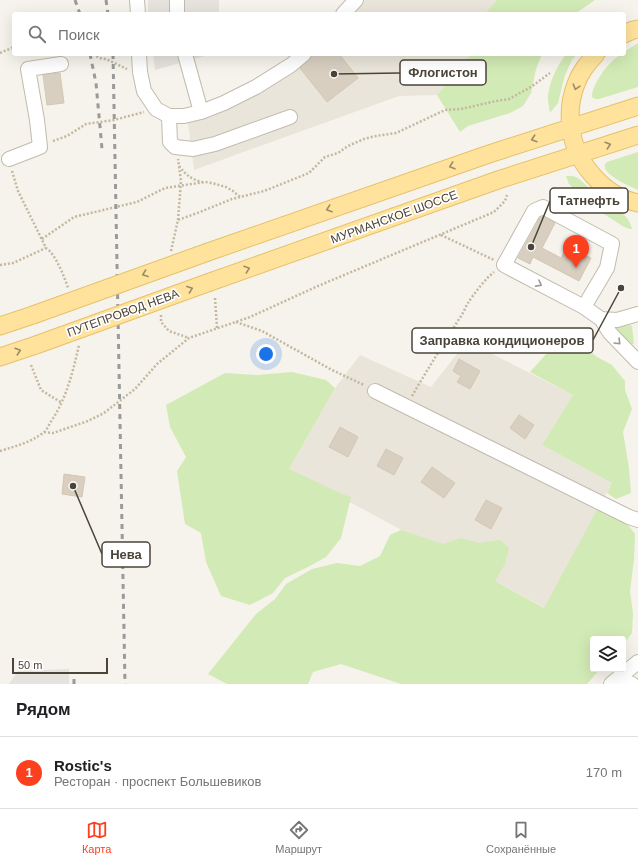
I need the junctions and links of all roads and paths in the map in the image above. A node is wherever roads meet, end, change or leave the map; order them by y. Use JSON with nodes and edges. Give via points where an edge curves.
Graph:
{"nodes":[{"id":1,"x":137,"y":0,"type":"edge"},
{"id":2,"x":177,"y":0,"type":"edge"},
{"id":3,"x":356,"y":0,"type":"edge"},
{"id":4,"x":138,"y":12,"type":"edge"},
{"id":5,"x":177,"y":12,"type":"edge"},
{"id":6,"x":346,"y":12,"type":"edge"},
{"id":7,"x":12,"y":48,"type":"edge"},
{"id":8,"x":0,"y":53,"type":"edge"},
{"id":9,"x":96,"y":56,"type":"edge"},
{"id":10,"x":139,"y":56,"type":"edge"},
{"id":11,"x":186,"y":56,"type":"edge"},
{"id":12,"x":302,"y":56,"type":"edge"},
{"id":13,"x":594,"y":56,"type":"edge"},
{"id":14,"x":61,"y":64,"type":"dead end"},
{"id":15,"x":550,"y":73,"type":"dead end"},
{"id":16,"x":141,"y":77,"type":"junction"},
{"id":17,"x":638,"y":106,"type":"edge"},
{"id":18,"x":156,"y":109,"type":"junction"},
{"id":19,"x":200,"y":112,"type":"junction"},
{"id":20,"x":169,"y":116,"type":"junction"},
{"id":21,"x":290,"y":117,"type":"dead end"},
{"id":22,"x":571,"y":127,"type":"junction"},
{"id":23,"x":638,"y":135,"type":"edge"},
{"id":24,"x":40,"y":147,"type":"junction"},
{"id":25,"x":175,"y":147,"type":"junction"},
{"id":26,"x":579,"y":154,"type":"junction"},
{"id":27,"x":9,"y":159,"type":"joint"},
{"id":28,"x":179,"y":166,"type":"junction"},
{"id":29,"x":205,"y":182,"type":"junction"},
{"id":30,"x":180,"y":186,"type":"junction"},
{"id":31,"x":18,"y":191,"type":"dead end"},
{"id":32,"x":507,"y":195,"type":"dead end"},
{"id":33,"x":240,"y":197,"type":"junction"},
{"id":34,"x":637,"y":204,"type":"edge"},
{"id":35,"x":178,"y":220,"type":"junction"},
{"id":36,"x":440,"y":234,"type":"junction"},
{"id":37,"x":42,"y":240,"type":"dead end"},
{"id":38,"x":46,"y":248,"type":"dead end"},
{"id":39,"x":170,"y":256,"type":"dead end"},
{"id":40,"x":0,"y":265,"type":"edge"},
{"id":41,"x":504,"y":265,"type":"junction"},
{"id":42,"x":210,"y":282,"type":"joint"},
{"id":43,"x":215,"y":298,"type":"dead end"},
{"id":44,"x":584,"y":307,"type":"junction"},
{"id":45,"x":162,"y":314,"type":"dead end"},
{"id":46,"x":638,"y":314,"type":"edge"},
{"id":47,"x":601,"y":319,"type":"junction"},
{"id":48,"x":235,"y":322,"type":"junction"},
{"id":49,"x":0,"y":326,"type":"edge"},
{"id":50,"x":217,"y":328,"type":"junction"},
{"id":51,"x":189,"y":338,"type":"junction"},
{"id":52,"x":0,"y":357,"type":"edge"},
{"id":53,"x":638,"y":362,"type":"edge"},
{"id":54,"x":32,"y":365,"type":"dead end"},
{"id":55,"x":375,"y":390,"type":"joint"},
{"id":56,"x":62,"y":403,"type":"dead end"},
{"id":57,"x":406,"y":406,"type":"junction"},
{"id":58,"x":44,"y":432,"type":"dead end"},
{"id":59,"x":638,"y":520,"type":"edge"},
{"id":60,"x":638,"y":662,"type":"edge"},
{"id":61,"x":613,"y":683,"type":"edge"},
{"id":62,"x":632,"y":684,"type":"edge"}],
"edges":[{"from":1,"to":4,"type":"street"},
{"from":2,"to":5,"type":"street"},
{"from":3,"to":6,"type":"street"},
{"from":7,"to":8,"type":"path"},
{"from":9,"to":16,"type":"path"},
{"from":10,"to":16,"type":"street"},
{"from":11,"to":19,"type":"street"},
{"from":12,"to":19,"type":"street","via":[[256,87]]},
{"from":13,"to":22,"type":"main road","one_way":true,"via":[[584,66],[576,84],[571,106]]},
{"from":14,"to":24,"type":"street","via":[[28,69]]},
{"from":15,"to":33,"type":"path","via":[[509,99],[461,110],[445,110],[396,133],[364,139],[325,157],[309,173],[264,191]]},
{"from":16,"to":18,"type":"street","via":[[144,91]]},
{"from":17,"to":22,"type":"main road"},
{"from":18,"to":20,"type":"street"},
{"from":18,"to":24,"type":"path","via":[[86,124],[67,136]]},
{"from":19,"to":20,"type":"street"},
{"from":20,"to":25,"type":"street","via":[[170,142]]},
{"from":21,"to":25,"type":"street","via":[[215,144],[193,149]]},
{"from":22,"to":26,"type":"main road"},
{"from":22,"to":49,"type":"main road","one_way":true,"bridge":true},
{"from":26,"to":23,"type":"main road","name":"МУРМАНСКОЕ ШОССЕ","one_way":true},
{"from":24,"to":27,"type":"street"},
{"from":25,"to":28,"type":"path"},
{"from":26,"to":34,"type":"main road","via":[[586,167],[606,188]]},
{"from":42,"to":26,"type":"main road","name":"МУРМАНСКОЕ ШОССЕ","one_way":true},
{"from":27,"to":31,"type":"path"},
{"from":28,"to":29,"type":"path","via":[[195,180]]},
{"from":28,"to":30,"type":"path"},
{"from":29,"to":30,"type":"path"},
{"from":29,"to":33,"type":"path","via":[[226,187]]},
{"from":30,"to":35,"type":"path"},
{"from":30,"to":37,"type":"path","via":[[165,188],[137,202],[74,217]]},
{"from":32,"to":36,"type":"path","via":[[505,201],[494,212]]},
{"from":33,"to":35,"type":"path"},
{"from":35,"to":39,"type":"path"},
{"from":36,"to":41,"type":"path"},
{"from":36,"to":48,"type":"path"},
{"from":38,"to":40,"type":"path","via":[[13,263]]},
{"from":41,"to":44,"type":"street","one_way":true},
{"from":41,"to":44,"type":"street","via":[[534,211],[543,207],[612,244],[607,268]]},
{"from":41,"to":57,"type":"path","via":[[485,280],[468,302]]},
{"from":52,"to":42,"type":"main road","name":"ПУТЕПРОВОД НЕВА","one_way":true,"bridge":true},
{"from":43,"to":50,"type":"path"},
{"from":44,"to":47,"type":"street"},
{"from":45,"to":51,"type":"path","via":[[161,322],[169,331]]},
{"from":46,"to":47,"type":"street","via":[[617,320]]},
{"from":47,"to":53,"type":"street","one_way":true,"via":[[610,333]]},
{"from":48,"to":50,"type":"path"},
{"from":48,"to":55,"type":"path","via":[[262,331],[332,370]]},
{"from":50,"to":51,"type":"path"},
{"from":51,"to":58,"type":"path","via":[[104,413],[53,433]]},
{"from":54,"to":56,"type":"path","via":[[41,390]]},
{"from":55,"to":57,"type":"street"},
{"from":57,"to":59,"type":"street"},
{"from":60,"to":61,"type":"street"},
{"from":61,"to":62,"type":"street"}]}
